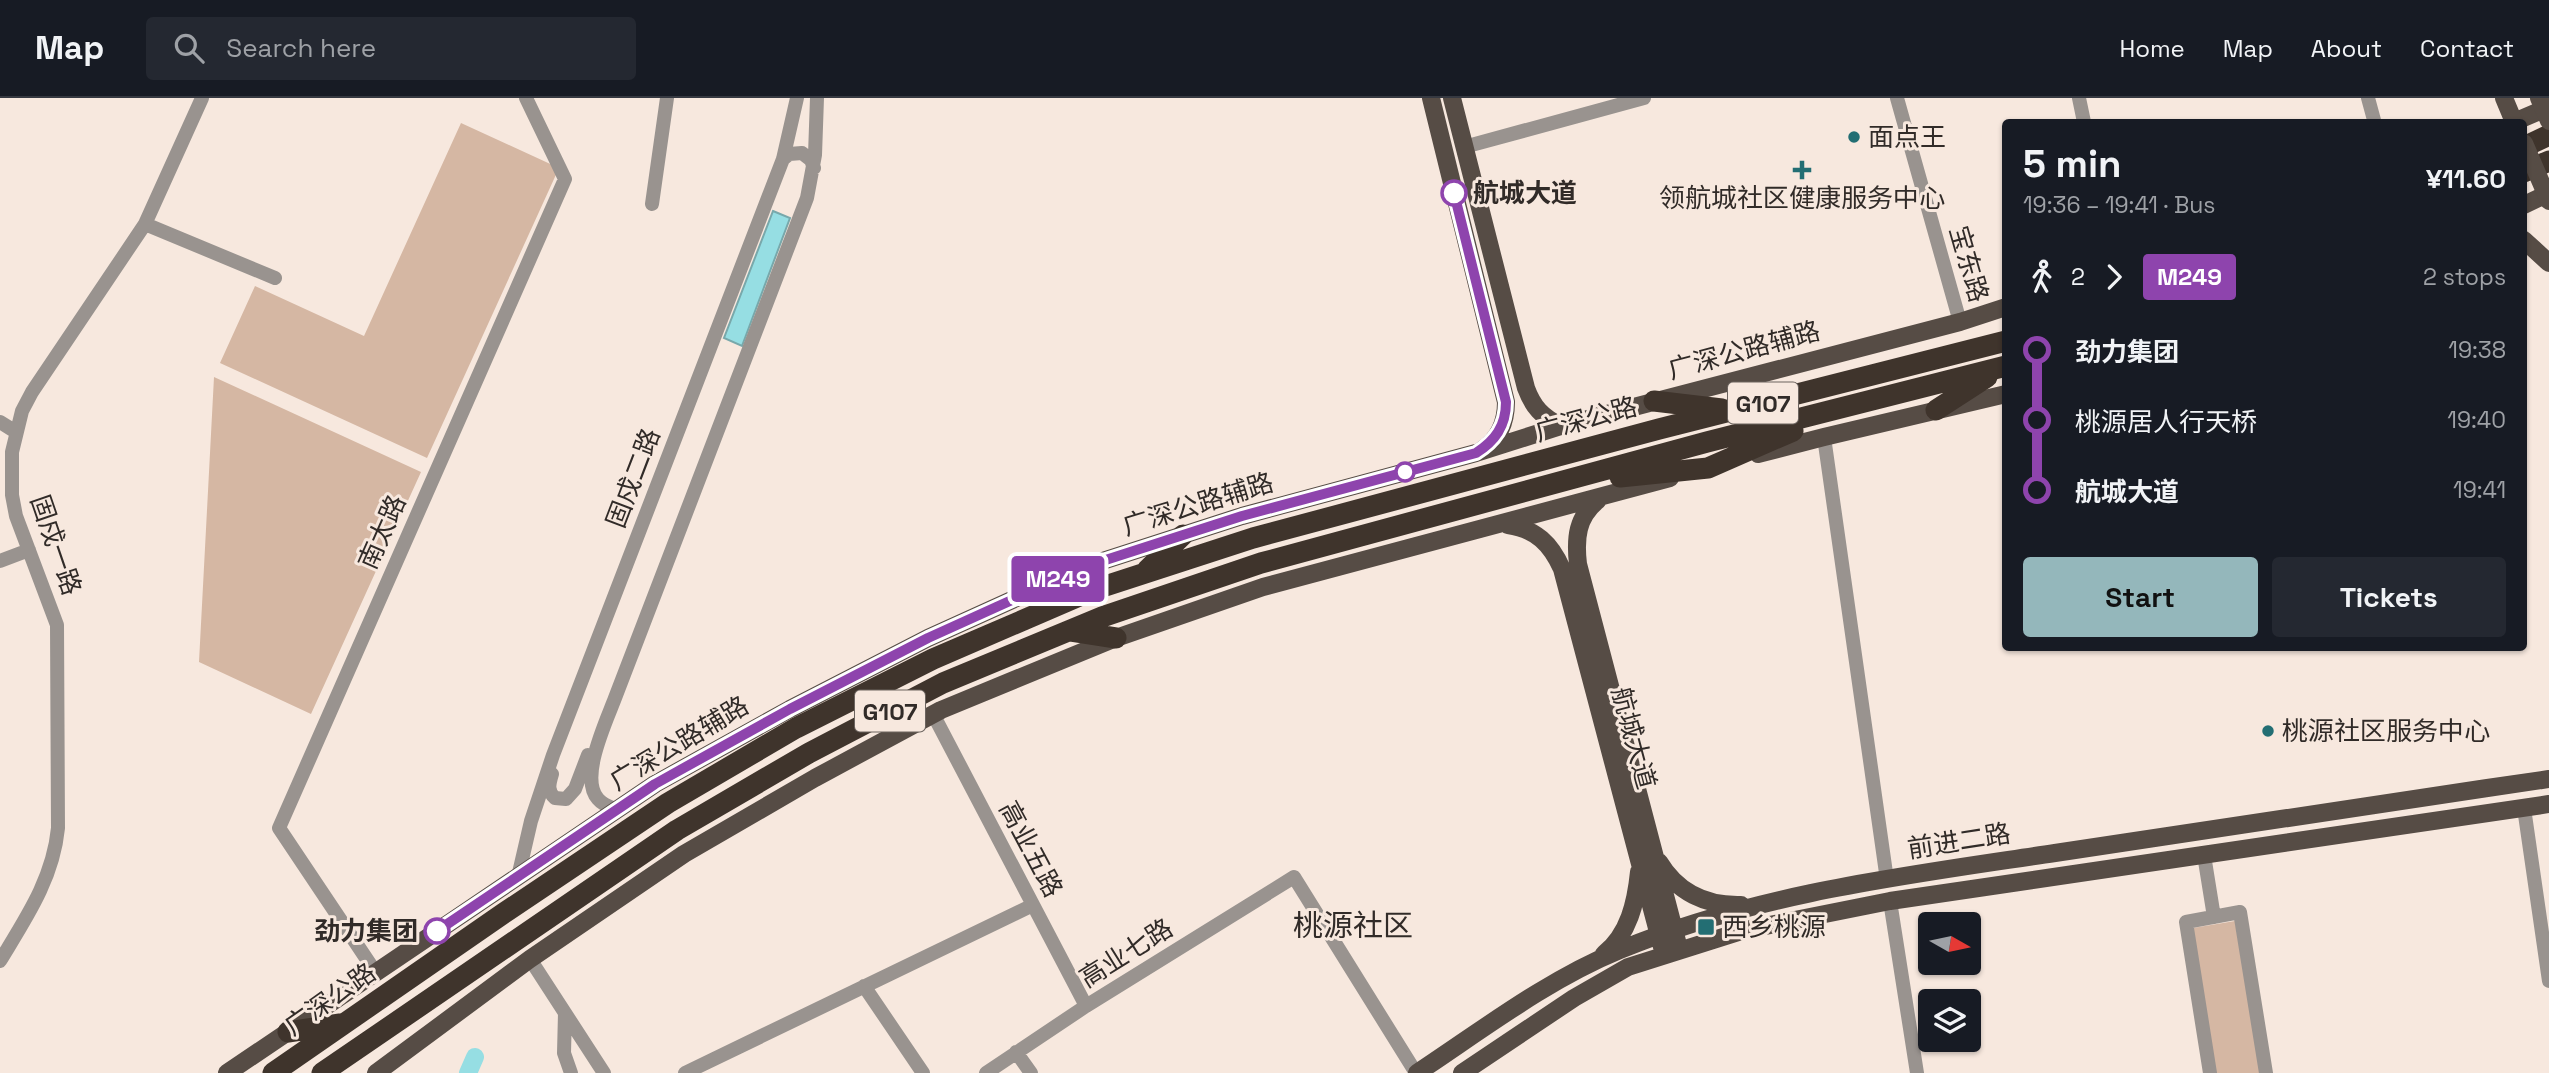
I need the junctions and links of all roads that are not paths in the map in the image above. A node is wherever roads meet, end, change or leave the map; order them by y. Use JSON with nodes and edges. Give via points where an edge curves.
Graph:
{"nodes":[{"id":1,"x":202,"y":98,"type":"edge"},
{"id":2,"x":526,"y":98,"type":"edge"},
{"id":3,"x":667,"y":98,"type":"edge"},
{"id":4,"x":797,"y":98,"type":"edge"},
{"id":5,"x":817,"y":98,"type":"edge"},
{"id":6,"x":1431,"y":98,"type":"edge"},
{"id":7,"x":1452,"y":98,"type":"edge"},
{"id":8,"x":1644,"y":98,"type":"edge"},
{"id":9,"x":1898,"y":98,"type":"edge"},
{"id":10,"x":2079,"y":98,"type":"edge"},
{"id":11,"x":2368,"y":98,"type":"edge"},
{"id":12,"x":2504,"y":98,"type":"edge"},
{"id":13,"x":2539,"y":98,"type":"edge"},
{"id":14,"x":2549,"y":107,"type":"edge"},
{"id":15,"x":2083,"y":119,"type":"edge"},
{"id":16,"x":2374,"y":119,"type":"edge"},
{"id":17,"x":2513,"y":119,"type":"edge"},
{"id":18,"x":2521,"y":119,"type":"edge"},
{"id":19,"x":2549,"y":121,"type":"edge"},
{"id":20,"x":2549,"y":135,"type":"edge"},
{"id":21,"x":2527,"y":144,"type":"edge"},
{"id":22,"x":1464,"y":147,"type":"junction"},
{"id":23,"x":2527,"y":152,"type":"edge"},
{"id":24,"x":783,"y":159,"type":"junction"},
{"id":25,"x":2549,"y":161,"type":"edge"},
{"id":26,"x":814,"y":168,"type":"junction"},
{"id":27,"x":2527,"y":171,"type":"edge"},
{"id":28,"x":2549,"y":193,"type":"edge"},
{"id":29,"x":2549,"y":201,"type":"edge"},
{"id":30,"x":652,"y":204,"type":"dead end"},
{"id":31,"x":2527,"y":204,"type":"edge"},
{"id":32,"x":145,"y":224,"type":"junction"},
{"id":33,"x":2527,"y":243,"type":"edge"},
{"id":34,"x":2549,"y":263,"type":"edge"},
{"id":35,"x":275,"y":278,"type":"dead end"},
{"id":36,"x":2002,"y":308,"type":"edge"},
{"id":37,"x":1508,"y":320,"type":"junction"},
{"id":38,"x":1960,"y":321,"type":"junction"},
{"id":39,"x":1487,"y":326,"type":"junction"},
{"id":40,"x":2002,"y":342,"type":"edge"},
{"id":41,"x":2002,"y":367,"type":"edge"},
{"id":42,"x":2002,"y":368,"type":"edge"},
{"id":43,"x":2002,"y":395,"type":"edge"},
{"id":44,"x":1654,"y":401,"type":"junction"},
{"id":45,"x":1852,"y":405,"type":"junction"},
{"id":46,"x":1735,"y":410,"type":"junction"},
{"id":47,"x":1936,"y":410,"type":"junction"},
{"id":48,"x":0,"y":422,"type":"edge"},
{"id":49,"x":1561,"y":425,"type":"junction"},
{"id":50,"x":16,"y":432,"type":"junction"},
{"id":51,"x":1824,"y":436,"type":"junction"},
{"id":52,"x":1476,"y":453,"type":"junction"},
{"id":53,"x":1708,"y":468,"type":"junction"},
{"id":54,"x":1562,"y":482,"type":"junction"},
{"id":55,"x":1601,"y":498,"type":"junction"},
{"id":56,"x":1505,"y":524,"type":"junction"},
{"id":57,"x":1183,"y":535,"type":"junction"},
{"id":58,"x":29,"y":550,"type":"junction"},
{"id":59,"x":0,"y":561,"type":"edge"},
{"id":60,"x":1142,"y":575,"type":"junction"},
{"id":61,"x":1069,"y":631,"type":"junction"},
{"id":62,"x":1116,"y":638,"type":"junction"},
{"id":63,"x":579,"y":686,"type":"junction"},
{"id":64,"x":614,"y":698,"type":"junction"},
{"id":65,"x":933,"y":714,"type":"junction"},
{"id":66,"x":2549,"y":779,"type":"edge"},
{"id":67,"x":2549,"y":804,"type":"edge"},
{"id":68,"x":2524,"y":808,"type":"junction"},
{"id":69,"x":617,"y":810,"type":"junction"},
{"id":70,"x":1645,"y":853,"type":"junction"},
{"id":71,"x":2204,"y":855,"type":"junction"},
{"id":72,"x":518,"y":877,"type":"junction"},
{"id":73,"x":1887,"y":880,"type":"junction"},
{"id":74,"x":1890,"y":901,"type":"junction"},
{"id":75,"x":1762,"y":904,"type":"junction"},
{"id":76,"x":1033,"y":905,"type":"junction"},
{"id":77,"x":2214,"y":917,"type":"junction"},
{"id":78,"x":1667,"y":933,"type":"junction"},
{"id":79,"x":1672,"y":952,"type":"junction"},
{"id":80,"x":530,"y":959,"type":"junction"},
{"id":81,"x":1597,"y":960,"type":"junction"},
{"id":82,"x":0,"y":961,"type":"edge"},
{"id":83,"x":376,"y":973,"type":"junction"},
{"id":84,"x":2549,"y":981,"type":"edge"},
{"id":85,"x":864,"y":986,"type":"junction"},
{"id":86,"x":1086,"y":1006,"type":"junction"},
{"id":87,"x":565,"y":1013,"type":"junction"},
{"id":88,"x":345,"y":1023,"type":"junction"},
{"id":89,"x":288,"y":1032,"type":"junction"},
{"id":90,"x":1016,"y":1052,"type":"junction"},
{"id":91,"x":227,"y":1073,"type":"edge"},
{"id":92,"x":273,"y":1073,"type":"edge"},
{"id":93,"x":321,"y":1073,"type":"edge"},
{"id":94,"x":376,"y":1073,"type":"edge"},
{"id":95,"x":571,"y":1073,"type":"edge"},
{"id":96,"x":604,"y":1073,"type":"edge"},
{"id":97,"x":685,"y":1073,"type":"edge"},
{"id":98,"x":923,"y":1073,"type":"edge"},
{"id":99,"x":986,"y":1073,"type":"edge"},
{"id":100,"x":1031,"y":1073,"type":"edge"},
{"id":101,"x":1416,"y":1073,"type":"edge"},
{"id":102,"x":1462,"y":1073,"type":"edge"},
{"id":103,"x":1917,"y":1073,"type":"edge"},
{"id":104,"x":2210,"y":1073,"type":"edge"},
{"id":105,"x":2266,"y":1073,"type":"edge"}],
"edges":[{"from":1,"to":32,"type":"street","name":"固戍一路"},
{"from":2,"to":83,"type":"street","name":"南太路","via":[[565,179],[279,828]]},
{"from":3,"to":30,"type":"street"},
{"from":4,"to":24,"type":"street","name":"固戍二路"},
{"from":5,"to":26,"type":"street"},
{"from":6,"to":39,"type":"main road"},
{"from":7,"to":22,"type":"main road"},
{"from":8,"to":22,"type":"street"},
{"from":9,"to":38,"type":"street","name":"宝东路"},
{"from":10,"to":15,"type":"street"},
{"from":11,"to":16,"type":"street"},
{"from":12,"to":17,"type":"main road","bridge":true},
{"from":13,"to":19,"type":"main road","bridge":true},
{"from":14,"to":18,"type":"main road"},
{"from":20,"to":21,"type":"highway"},
{"from":22,"to":37,"type":"main road"},
{"from":23,"to":29,"type":"main road","bridge":true},
{"from":24,"to":26,"type":"street","via":[[802,153]]},
{"from":24,"to":63,"type":"street","name":"固戍二路"},
{"from":25,"to":27,"type":"highway"},
{"from":26,"to":64,"type":"street","via":[[800,219]]},
{"from":28,"to":31,"type":"main road"},
{"from":32,"to":35,"type":"street"},
{"from":32,"to":50,"type":"street","name":"固戍一路","via":[[32,393]]},
{"from":33,"to":34,"type":"main road"},
{"from":36,"to":38,"type":"main road","name":"广深公路辅路"},
{"from":37,"to":39,"type":"main road","via":[[1501,334]]},
{"from":37,"to":49,"type":"main road","via":[[1531,402]]},
{"from":38,"to":44,"type":"main road","name":"广深公路辅路"},
{"from":39,"to":52,"type":"main road","via":[[1506,412],[1499,432]]},
{"from":40,"to":46,"type":"highway","name":"广深公路","number":"G107"},
{"from":41,"to":45,"type":"highway","name":"广深公路","number":"G107"},
{"from":42,"to":47,"type":"highway"},
{"from":43,"to":47,"type":"main road"},
{"from":44,"to":46,"type":"highway"},
{"from":44,"to":49,"type":"main road","name":"广深公路辅路"},
{"from":45,"to":53,"type":"highway"},
{"from":45,"to":54,"type":"highway","name":"广深公路","number":"G107"},
{"from":46,"to":60,"type":"highway","name":"广深公路","number":"G107","via":[[1253,538]]},
{"from":47,"to":51,"type":"main road"},
{"from":48,"to":50,"type":"street"},
{"from":49,"to":52,"type":"main road","name":"广深公路辅路"},
{"from":50,"to":58,"type":"street","name":"固戍一路","via":[[12,495]]},
{"from":51,"to":53,"type":"main road"},
{"from":51,"to":73,"type":"street"},
{"from":52,"to":57,"type":"main road","name":"广深公路辅路"},
{"from":53,"to":54,"type":"highway"},
{"from":53,"to":55,"type":"main road"},
{"from":54,"to":61,"type":"highway","name":"广深公路","number":"G107","via":[[1261,563]]},
{"from":55,"to":56,"type":"main road"},
{"from":55,"to":70,"type":"main road","name":"航城大道","via":[[1589,508],[1577,531],[1578,564]]},
{"from":56,"to":62,"type":"main road","via":[[1263,587]]},
{"from":56,"to":70,"type":"main road","name":"航城大道","via":[[1522,527],[1546,541],[1562,569]]},
{"from":57,"to":60,"type":"highway"},
{"from":57,"to":69,"type":"main road","name":"广深公路辅路","via":[[1087,566],[928,638],[790,709]]},
{"from":58,"to":59,"type":"street"},
{"from":58,"to":82,"type":"street","name":"固戍一路","via":[[57,625],[58,828],[47,879]]},
{"from":60,"to":88,"type":"highway","name":"广深公路","number":"G107","via":[[1093,590],[933,659],[796,728],[668,803]]},
{"from":61,"to":62,"type":"highway"},
{"from":61,"to":93,"type":"highway","name":"广深公路","number":"G107","via":[[943,683],[809,753],[677,830]]},
{"from":62,"to":65,"type":"main road"},
{"from":63,"to":64,"type":"street","via":[[570,729],[549,786],[559,800],[573,794]]},
{"from":63,"to":72,"type":"street","name":"固戍二路","via":[[538,797]]},
{"from":64,"to":69,"type":"street","via":[[590,779],[596,798]]},
{"from":65,"to":76,"type":"street","name":"高业五路"},
{"from":65,"to":80,"type":"main road","via":[[684,854]]},
{"from":66,"to":73,"type":"main road","name":"前进二路"},
{"from":67,"to":68,"type":"main road","name":"前进二路"},
{"from":68,"to":71,"type":"main road","name":"前进二路"},
{"from":68,"to":84,"type":"street"},
{"from":69,"to":72,"type":"main road","name":"广深公路辅路"},
{"from":70,"to":75,"type":"main road","via":[[1688,893],[1718,905]]},
{"from":70,"to":78,"type":"main road","name":"航城大道"},
{"from":70,"to":81,"type":"main road","via":[[1629,919],[1612,947]]},
{"from":71,"to":74,"type":"main road","name":"前进二路"},
{"from":71,"to":77,"type":"street"},
{"from":72,"to":83,"type":"main road","name":"广深公路辅路"},
{"from":73,"to":75,"type":"main road","name":"前进二路"},
{"from":74,"to":79,"type":"main road","name":"前进二路","via":[[1767,925]]},
{"from":74,"to":103,"type":"street"},
{"from":75,"to":78,"type":"main road","name":"前进二路"},
{"from":76,"to":85,"type":"street"},
{"from":76,"to":86,"type":"street","name":"高业五路"},
{"from":77,"to":104,"type":"street","via":[[2186,922]]},
{"from":77,"to":105,"type":"street","via":[[2240,912]]},
{"from":78,"to":79,"type":"main road","name":"航城大道"},
{"from":78,"to":81,"type":"main road","name":"前进二路"},
{"from":79,"to":102,"type":"main road","name":"前进二路","via":[[1628,967],[1595,985]]},
{"from":80,"to":87,"type":"street"},
{"from":80,"to":94,"type":"main road"},
{"from":81,"to":101,"type":"main road","name":"前进二路"},
{"from":83,"to":89,"type":"main road","name":"广深公路辅路"},
{"from":85,"to":97,"type":"street"},
{"from":85,"to":98,"type":"street"},
{"from":86,"to":90,"type":"street","name":"高业七路"},
{"from":86,"to":101,"type":"street","name":"高业七路","via":[[1294,877]]},
{"from":87,"to":95,"type":"street","via":[[564,1053]]},
{"from":87,"to":96,"type":"street"},
{"from":88,"to":89,"type":"highway"},
{"from":88,"to":92,"type":"highway","name":"广深公路","number":"G107"},
{"from":89,"to":91,"type":"main road","name":"广深公路辅路"},
{"from":90,"to":99,"type":"street","name":"高业七路"},
{"from":90,"to":100,"type":"street"}]}
